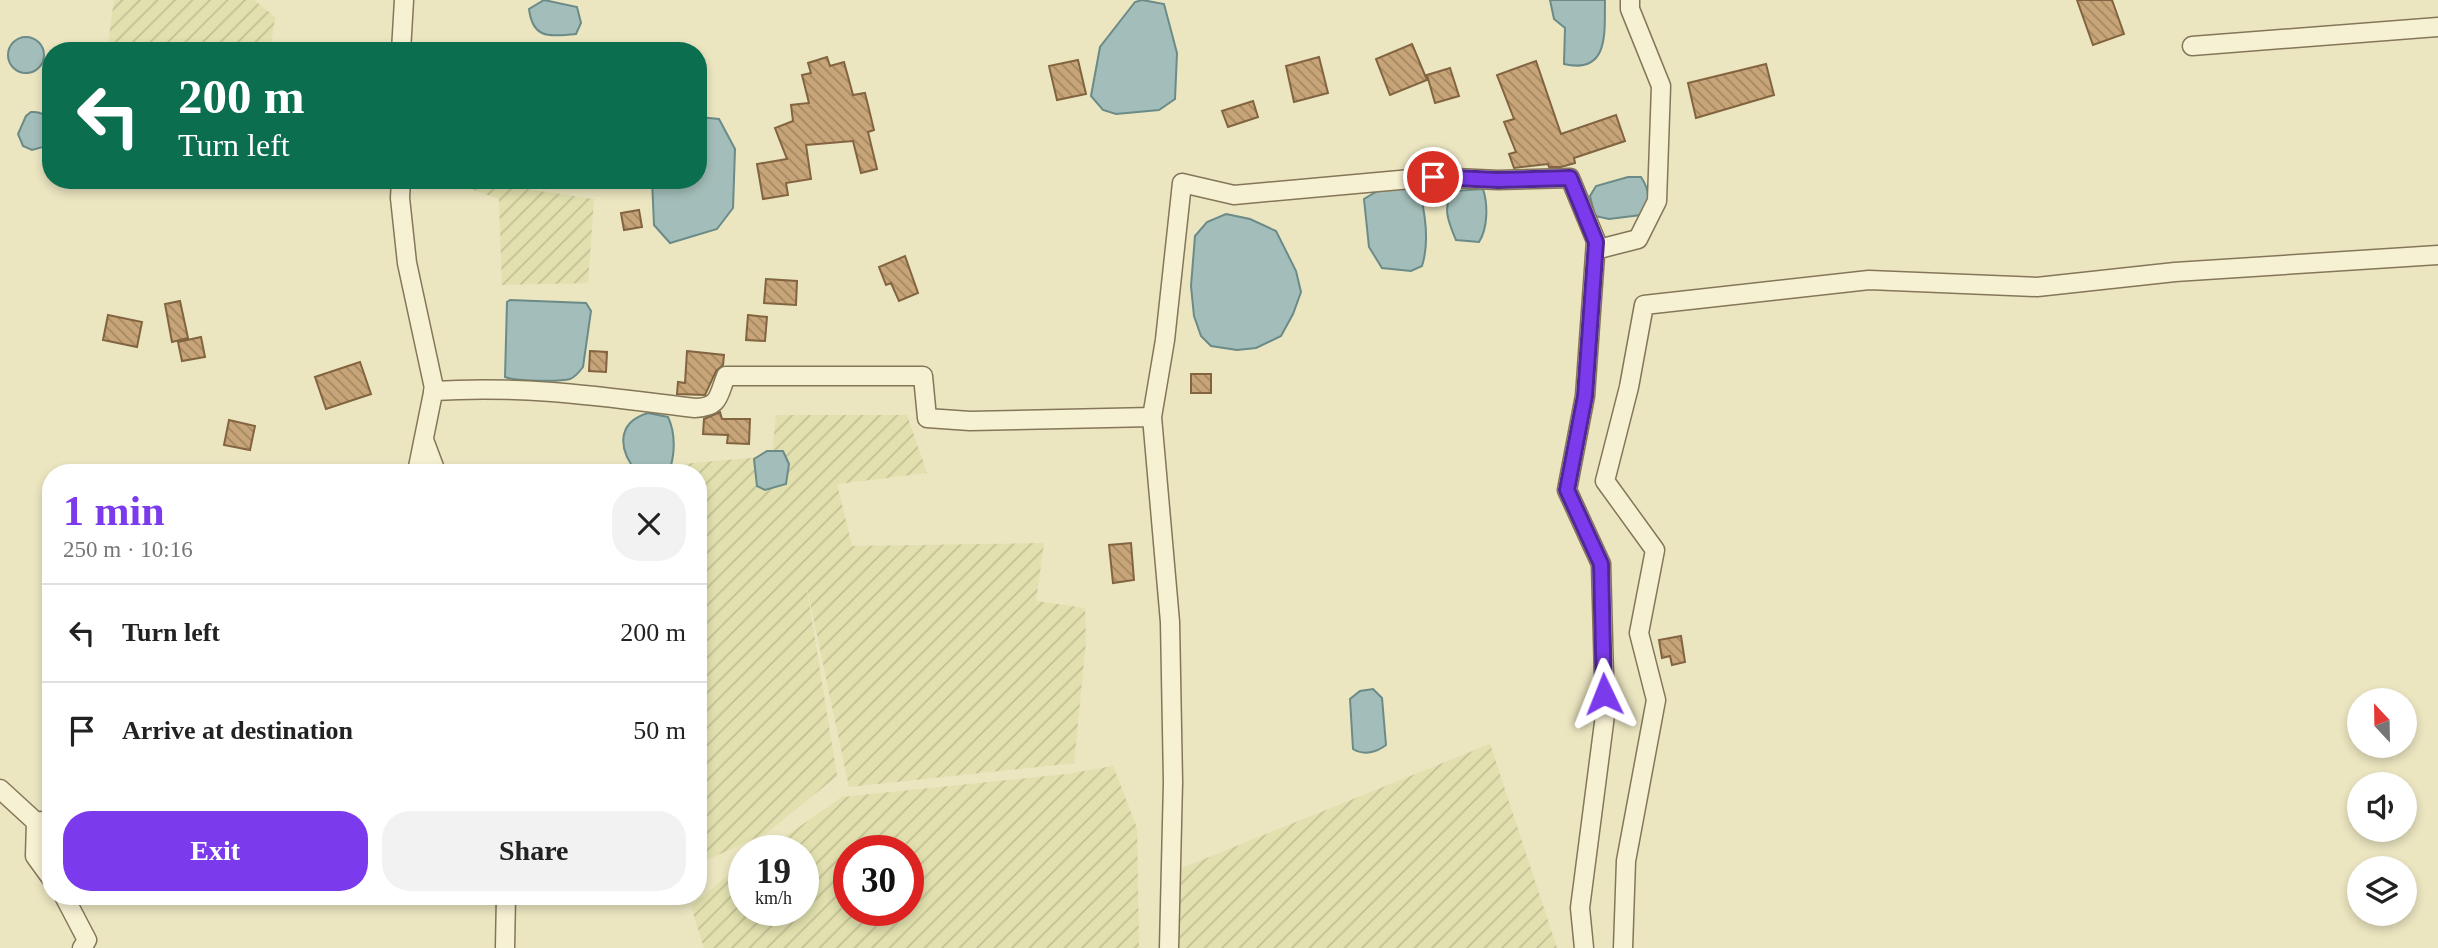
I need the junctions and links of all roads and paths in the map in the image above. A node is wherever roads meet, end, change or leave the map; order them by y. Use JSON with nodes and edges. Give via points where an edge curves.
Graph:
{"nodes":[{"id":1,"x":404,"y":0,"type":"edge"},
{"id":2,"x":1630,"y":0,"type":"edge"},
{"id":3,"x":2438,"y":27,"type":"edge"},
{"id":4,"x":402,"y":42,"type":"edge"},
{"id":5,"x":2192,"y":46,"type":"dead end"},
{"id":6,"x":400,"y":189,"type":"edge"},
{"id":7,"x":1596,"y":242,"type":"junction"},
{"id":8,"x":2438,"y":255,"type":"edge"},
{"id":9,"x":433,"y":391,"type":"junction"},
{"id":10,"x":1152,"y":417,"type":"junction"},
{"id":11,"x":423,"y":437,"type":"junction"},
{"id":12,"x":418,"y":464,"type":"edge"},
{"id":13,"x":433,"y":464,"type":"edge"},
{"id":14,"x":0,"y":789,"type":"edge"},
{"id":15,"x":42,"y":820,"type":"edge"},
{"id":16,"x":42,"y":825,"type":"edge"},
{"id":17,"x":42,"y":866,"type":"edge"},
{"id":18,"x":69,"y":905,"type":"edge"},
{"id":19,"x":506,"y":905,"type":"edge"},
{"id":20,"x":82,"y":948,"type":"edge"},
{"id":21,"x":505,"y":948,"type":"edge"},
{"id":22,"x":1169,"y":948,"type":"edge"},
{"id":23,"x":1584,"y":948,"type":"edge"},
{"id":24,"x":1623,"y":948,"type":"edge"}],
"edges":[{"from":1,"to":4,"type":"street"},
{"from":2,"to":7,"type":"street","via":[[1661,86],[1657,201],[1638,239],[1599,249]]},
{"from":3,"to":5,"type":"street"},
{"from":6,"to":9,"type":"street","via":[[407,263]]},
{"from":7,"to":10,"type":"street","via":[[1570,178],[1433,177],[1234,195],[1181,183]]},
{"from":7,"to":23,"type":"street","via":[[1585,396],[1567,490],[1601,564],[1605,715],[1580,908]]},
{"from":8,"to":24,"type":"street","via":[[2175,272],[2037,287],[1869,281],[1644,305],[1605,481],[1655,550],[1639,633],[1656,700],[1626,861]]},
{"from":9,"to":10,"type":"street","via":[[548,390],[695,408],[710,407],[719,400],[726,376],[923,376],[927,418]]},
{"from":9,"to":11,"type":"street"},
{"from":10,"to":22,"type":"street","via":[[1170,622]]},
{"from":11,"to":12,"type":"street"},
{"from":11,"to":13,"type":"street"},
{"from":14,"to":15,"type":"street"},
{"from":16,"to":17,"type":"street","via":[[35,856]]},
{"from":18,"to":20,"type":"street","via":[[87,940]]},
{"from":19,"to":21,"type":"street"}]}
